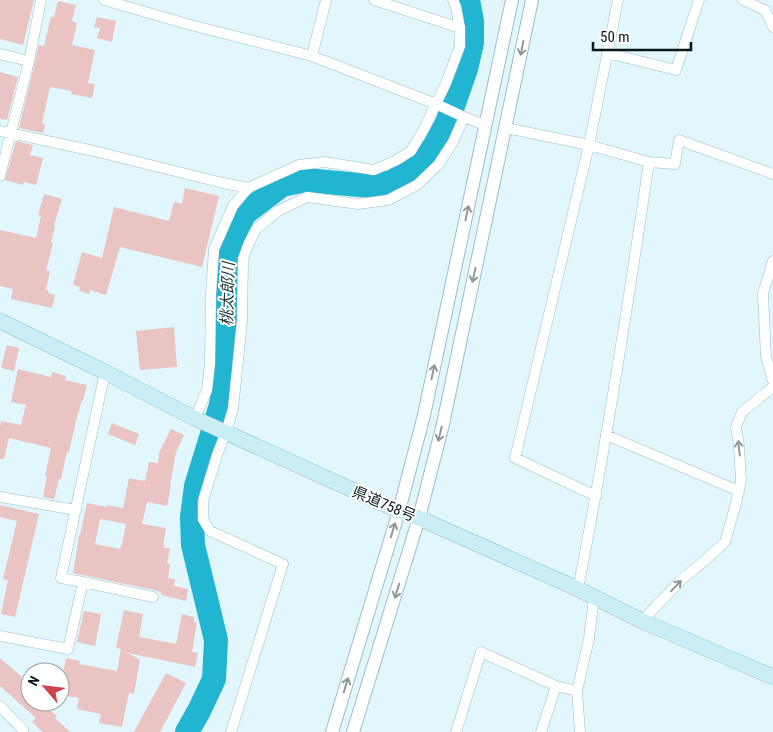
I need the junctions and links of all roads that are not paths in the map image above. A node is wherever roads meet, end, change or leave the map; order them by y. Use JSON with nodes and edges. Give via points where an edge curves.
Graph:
{"nodes":[{"id":1,"x":42,"y":0,"type":"edge"},
{"id":2,"x":104,"y":0,"type":"edge"},
{"id":3,"x":326,"y":0,"type":"edge"},
{"id":4,"x":374,"y":0,"type":"edge"},
{"id":5,"x":453,"y":0,"type":"edge"},
{"id":6,"x":512,"y":0,"type":"edge"},
{"id":7,"x":532,"y":0,"type":"edge"},
{"id":8,"x":618,"y":0,"type":"edge"},
{"id":9,"x":699,"y":0,"type":"edge"},
{"id":10,"x":743,"y":0,"type":"edge"},
{"id":11,"x":773,"y":27,"type":"edge"},
{"id":12,"x":460,"y":28,"type":"junction"},
{"id":13,"x":607,"y":53,"type":"junction"},
{"id":14,"x":0,"y":54,"type":"edge"},
{"id":15,"x":312,"y":56,"type":"junction"},
{"id":16,"x":29,"y":61,"type":"junction"},
{"id":17,"x":436,"y":104,"type":"junction"},
{"id":18,"x":464,"y":117,"type":"junction"},
{"id":19,"x":485,"y":125,"type":"junction"},
{"id":20,"x":506,"y":128,"type":"junction"},
{"id":21,"x":0,"y":131,"type":"edge"},
{"id":22,"x":11,"y":133,"type":"junction"},
{"id":23,"x":588,"y":145,"type":"junction"},
{"id":24,"x":649,"y":162,"type":"junction"},
{"id":25,"x":773,"y":174,"type":"edge"},
{"id":26,"x":0,"y":176,"type":"edge"},
{"id":27,"x":248,"y":188,"type":"junction"},
{"id":28,"x":773,"y":261,"type":"edge"},
{"id":29,"x":0,"y":322,"type":"edge"},
{"id":30,"x":105,"y":372,"type":"junction"},
{"id":31,"x":773,"y":381,"type":"edge"},
{"id":32,"x":773,"y":387,"type":"edge"},
{"id":33,"x":194,"y":418,"type":"junction"},
{"id":34,"x":226,"y":432,"type":"junction"},
{"id":35,"x":606,"y":435,"type":"junction"},
{"id":36,"x":739,"y":491,"type":"junction"},
{"id":37,"x":596,"y":496,"type":"junction"},
{"id":38,"x":0,"y":497,"type":"edge"},
{"id":39,"x":76,"y":510,"type":"junction"},
{"id":40,"x":399,"y":511,"type":"junction"},
{"id":41,"x":419,"y":518,"type":"junction"},
{"id":42,"x":83,"y":582,"type":"junction"},
{"id":43,"x":578,"y":588,"type":"junction"},
{"id":44,"x":153,"y":597,"type":"dead end"},
{"id":45,"x":594,"y":597,"type":"junction"},
{"id":46,"x":642,"y":621,"type":"junction"},
{"id":47,"x":0,"y":636,"type":"edge"},
{"id":48,"x":773,"y":677,"type":"edge"},
{"id":49,"x":556,"y":686,"type":"junction"},
{"id":50,"x":577,"y":691,"type":"junction"},
{"id":51,"x":0,"y":706,"type":"edge"},
{"id":52,"x":24,"y":732,"type":"edge"},
{"id":53,"x":231,"y":732,"type":"edge"},
{"id":54,"x":332,"y":732,"type":"edge"},
{"id":55,"x":353,"y":732,"type":"edge"},
{"id":56,"x":456,"y":732,"type":"edge"},
{"id":57,"x":542,"y":732,"type":"edge"},
{"id":58,"x":580,"y":732,"type":"edge"}],
"edges":[{"from":1,"to":16,"type":"street"},
{"from":2,"to":15,"type":"street"},
{"from":3,"to":15,"type":"street"},
{"from":4,"to":12,"type":"street"},
{"from":5,"to":12,"type":"street"},
{"from":6,"to":19,"type":"street"},
{"from":7,"to":20,"type":"street","one_way":true},
{"from":8,"to":13,"type":"street"},
{"from":9,"to":13,"type":"street","via":[[676,70]]},
{"from":10,"to":11,"type":"street","via":[[765,10]]},
{"from":12,"to":17,"type":"street","via":[[460,46]]},
{"from":13,"to":23,"type":"street"},
{"from":14,"to":16,"type":"street"},
{"from":15,"to":17,"type":"street"},
{"from":16,"to":22,"type":"street"},
{"from":17,"to":18,"type":"street"},
{"from":17,"to":27,"type":"street","via":[[411,151],[395,162],[374,170],[325,162],[299,165]]},
{"from":18,"to":19,"type":"street"},
{"from":18,"to":34,"type":"street","via":[[438,165],[416,186],[388,200],[358,204],[308,197],[278,211],[257,228],[243,259],[242,321],[233,410]]},
{"from":40,"to":19,"type":"street","one_way":true,"via":[[424,415]]},
{"from":20,"to":23,"type":"street"},
{"from":20,"to":41,"type":"street","one_way":true,"via":[[443,424]]},
{"from":21,"to":22,"type":"street"},
{"from":22,"to":26,"type":"street"},
{"from":22,"to":27,"type":"street"},
{"from":23,"to":24,"type":"street"},
{"from":23,"to":37,"type":"street","via":[[515,458]]},
{"from":24,"to":25,"type":"street","via":[[675,164],[679,140]]},
{"from":24,"to":35,"type":"street"},
{"from":27,"to":33,"type":"street","via":[[233,206],[214,249],[207,390]]},
{"from":28,"to":31,"type":"street","via":[[763,293],[766,357]]},
{"from":29,"to":30,"type":"main road","name":"県道758号"},
{"from":30,"to":33,"type":"main road","name":"県道758号"},
{"from":30,"to":39,"type":"street"},
{"from":36,"to":32,"type":"street","one_way":true,"via":[[736,427],[742,412]]},
{"from":33,"to":34,"type":"main road","name":"県道758号"},
{"from":34,"to":40,"type":"main road","name":"県道758号"},
{"from":34,"to":53,"type":"street","via":[[203,501],[203,519],[210,531],[283,564]]},
{"from":35,"to":36,"type":"street"},
{"from":35,"to":37,"type":"street"},
{"from":46,"to":36,"type":"street","one_way":true,"via":[[682,579],[725,542]]},
{"from":37,"to":43,"type":"street"},
{"from":38,"to":39,"type":"street"},
{"from":39,"to":42,"type":"street","via":[[61,578]]},
{"from":40,"to":41,"type":"main road","name":"県道758号"},
{"from":54,"to":40,"type":"street","one_way":true},
{"from":41,"to":43,"type":"main road","name":"県道758号"},
{"from":41,"to":55,"type":"street","one_way":true},
{"from":42,"to":44,"type":"street"},
{"from":42,"to":47,"type":"street","via":[[68,649]]},
{"from":43,"to":45,"type":"main road","name":"県道758号"},
{"from":45,"to":46,"type":"main road","name":"県道758号"},
{"from":45,"to":50,"type":"street","via":[[589,639]]},
{"from":46,"to":48,"type":"main road","name":"県道758号"},
{"from":49,"to":50,"type":"street"},
{"from":49,"to":56,"type":"street","via":[[481,652]]},
{"from":49,"to":57,"type":"street"},
{"from":50,"to":58,"type":"street"},
{"from":51,"to":52,"type":"street"}]}
